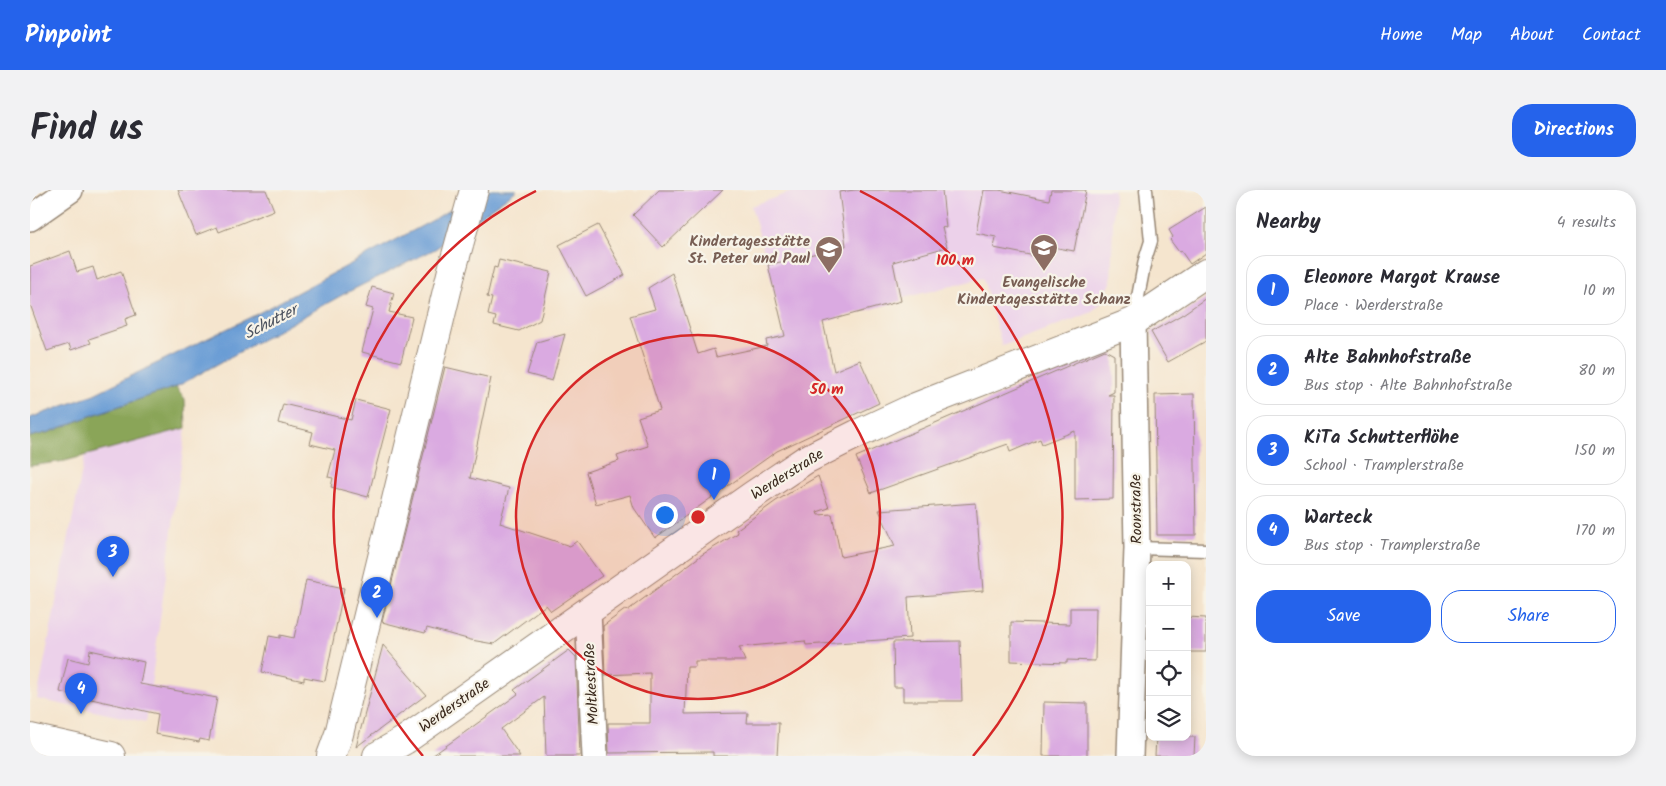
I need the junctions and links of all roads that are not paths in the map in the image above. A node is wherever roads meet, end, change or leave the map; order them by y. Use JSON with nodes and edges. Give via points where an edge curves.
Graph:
{"nodes":[{"id":1,"x":70,"y":190,"type":"edge"},
{"id":2,"x":474,"y":190,"type":"edge"},
{"id":3,"x":1146,"y":190,"type":"edge"},
{"id":4,"x":30,"y":218,"type":"edge"},
{"id":5,"x":1206,"y":273,"type":"edge"},
{"id":6,"x":1134,"y":322,"type":"junction"},
{"id":7,"x":1137,"y":548,"type":"junction"},
{"id":8,"x":1206,"y":550,"type":"edge"},
{"id":9,"x":588,"y":612,"type":"junction"},
{"id":10,"x":30,"y":738,"type":"edge"},
{"id":11,"x":111,"y":756,"type":"edge"},
{"id":12,"x":331,"y":756,"type":"edge"},
{"id":13,"x":377,"y":756,"type":"edge"},
{"id":14,"x":595,"y":756,"type":"edge"},
{"id":15,"x":1130,"y":756,"type":"edge"}],
"edges":[{"from":1,"to":4,"type":"street"},
{"from":2,"to":12,"type":"street"},
{"from":3,"to":6,"type":"lane","via":[[1151,241]]},
{"from":5,"to":6,"type":"street","name":"Werderstraße"},
{"from":6,"to":7,"type":"street","name":"Roonstraße"},
{"from":6,"to":9,"type":"street","name":"Werderstraße","via":[[913,408],[805,460]]},
{"from":7,"to":8,"type":"lane"},
{"from":7,"to":15,"type":"street","name":"Roonstraße"},
{"from":9,"to":13,"type":"street","name":"Werderstraße","via":[[405,740]]},
{"from":9,"to":14,"type":"street","name":"Moltkestraße"},
{"from":10,"to":11,"type":"street"}]}
